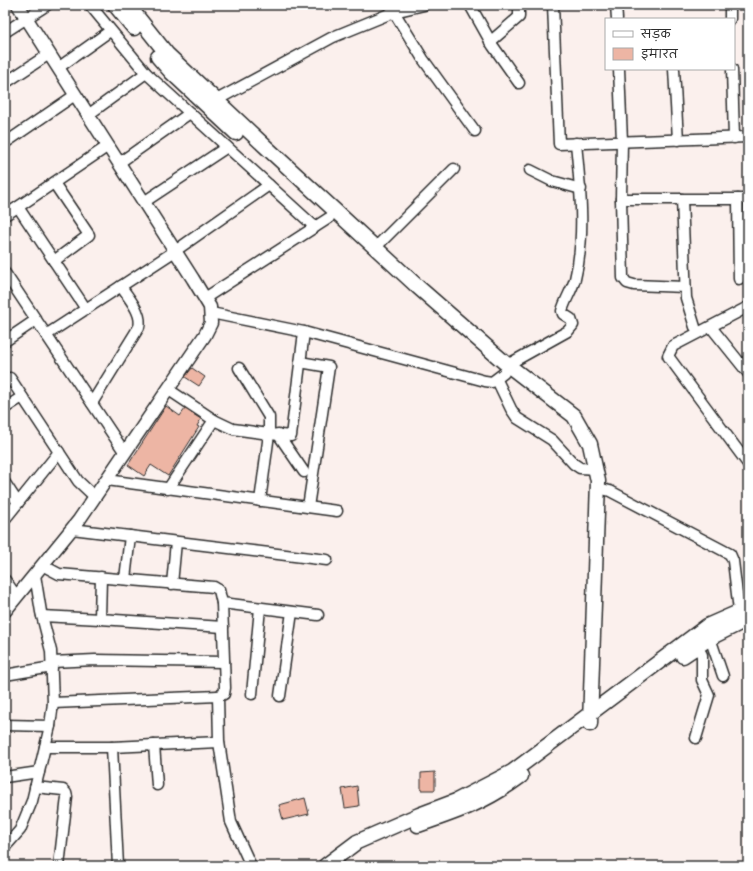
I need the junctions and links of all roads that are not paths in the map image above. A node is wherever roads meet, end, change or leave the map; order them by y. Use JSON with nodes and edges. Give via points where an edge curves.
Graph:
{"nodes":[{"id":1,"x":18,"y":5,"type":"edge"},
{"id":2,"x":47,"y":5,"type":"edge"},
{"id":3,"x":90,"y":5,"type":"edge"},
{"id":4,"x":115,"y":5,"type":"edge"},
{"id":5,"x":128,"y":5,"type":"edge"},
{"id":6,"x":424,"y":5,"type":"edge"},
{"id":7,"x":470,"y":5,"type":"edge"},
{"id":8,"x":519,"y":5,"type":"edge"},
{"id":9,"x":553,"y":5,"type":"edge"},
{"id":10,"x":616,"y":5,"type":"edge"},
{"id":11,"x":730,"y":5,"type":"edge"},
{"id":12,"x":393,"y":9,"type":"edge"},
{"id":13,"x":26,"y":18,"type":"junction"},
{"id":14,"x":617,"y":18,"type":"edge"},
{"id":15,"x":730,"y":18,"type":"edge"},
{"id":16,"x":110,"y":30,"type":"junction"},
{"id":17,"x":5,"y":32,"type":"edge"},
{"id":18,"x":490,"y":42,"type":"junction"},
{"id":19,"x":49,"y":54,"type":"junction"},
{"id":20,"x":58,"y":68,"type":"junction"},
{"id":21,"x":619,"y":70,"type":"edge"},
{"id":22,"x":674,"y":70,"type":"edge"},
{"id":23,"x":732,"y":70,"type":"edge"},
{"id":24,"x":146,"y":73,"type":"junction"},
{"id":25,"x":5,"y":83,"type":"edge"},
{"id":26,"x":519,"y":83,"type":"dead end"},
{"id":27,"x":75,"y":95,"type":"junction"},
{"id":28,"x":211,"y":103,"type":"junction"},
{"id":29,"x":190,"y":113,"type":"junction"},
{"id":30,"x":88,"y":115,"type":"junction"},
{"id":31,"x":475,"y":131,"type":"dead end"},
{"id":32,"x":748,"y":137,"type":"edge"},
{"id":33,"x":734,"y":138,"type":"junction"},
{"id":34,"x":678,"y":140,"type":"junction"},
{"id":35,"x":622,"y":141,"type":"junction"},
{"id":36,"x":5,"y":143,"type":"edge"},
{"id":37,"x":576,"y":143,"type":"junction"},
{"id":38,"x":108,"y":146,"type":"junction"},
{"id":39,"x":227,"y":147,"type":"junction"},
{"id":40,"x":119,"y":163,"type":"junction"},
{"id":41,"x":454,"y":170,"type":"dead end"},
{"id":42,"x":530,"y":170,"type":"dead end"},
{"id":43,"x":54,"y":183,"type":"junction"},
{"id":44,"x":269,"y":185,"type":"junction"},
{"id":45,"x":580,"y":190,"type":"junction"},
{"id":46,"x":621,"y":199,"type":"junction"},
{"id":47,"x":682,"y":199,"type":"junction"},
{"id":48,"x":743,"y":199,"type":"edge"},
{"id":49,"x":144,"y":202,"type":"junction"},
{"id":50,"x":18,"y":207,"type":"junction"},
{"id":51,"x":5,"y":215,"type":"edge"},
{"id":52,"x":329,"y":218,"type":"junction"},
{"id":53,"x":315,"y":227,"type":"junction"},
{"id":54,"x":375,"y":248,"type":"junction"},
{"id":55,"x":175,"y":250,"type":"junction"},
{"id":56,"x":54,"y":261,"type":"junction"},
{"id":57,"x":5,"y":273,"type":"edge"},
{"id":58,"x":739,"y":279,"type":"dead end"},
{"id":59,"x":121,"y":286,"type":"junction"},
{"id":60,"x":685,"y":287,"type":"junction"},
{"id":61,"x":205,"y":298,"type":"junction"},
{"id":62,"x":748,"y":307,"type":"edge"},
{"id":63,"x":86,"y":309,"type":"junction"},
{"id":64,"x":211,"y":313,"type":"junction"},
{"id":65,"x":36,"y":320,"type":"junction"},
{"id":66,"x":695,"y":327,"type":"dead end"},
{"id":67,"x":711,"y":327,"type":"junction"},
{"id":68,"x":304,"y":332,"type":"junction"},
{"id":69,"x":46,"y":335,"type":"junction"},
{"id":70,"x":5,"y":341,"type":"edge"},
{"id":71,"x":300,"y":362,"type":"junction"},
{"id":72,"x":239,"y":368,"type":"dead end"},
{"id":73,"x":503,"y":373,"type":"junction"},
{"id":74,"x":748,"y":373,"type":"edge"},
{"id":75,"x":10,"y":378,"type":"dead end"},
{"id":76,"x":169,"y":390,"type":"junction"},
{"id":77,"x":22,"y":397,"type":"junction"},
{"id":78,"x":92,"y":404,"type":"junction"},
{"id":79,"x":5,"y":408,"type":"edge"},
{"id":80,"x":214,"y":420,"type":"junction"},
{"id":81,"x":273,"y":434,"type":"junction"},
{"id":82,"x":59,"y":452,"type":"junction"},
{"id":83,"x":125,"y":453,"type":"junction"},
{"id":84,"x":748,"y":464,"type":"edge"},
{"id":85,"x":596,"y":469,"type":"junction"},
{"id":86,"x":304,"y":472,"type":"dead end"},
{"id":87,"x":107,"y":480,"type":"junction"},
{"id":88,"x":5,"y":483,"type":"edge"},
{"id":89,"x":598,"y":488,"type":"junction"},
{"id":90,"x":168,"y":489,"type":"junction"},
{"id":91,"x":95,"y":497,"type":"junction"},
{"id":92,"x":260,"y":501,"type":"junction"},
{"id":93,"x":18,"y":503,"type":"junction"},
{"id":94,"x":308,"y":507,"type":"junction"},
{"id":95,"x":337,"y":511,"type":"dead end"},
{"id":96,"x":5,"y":519,"type":"edge"},
{"id":97,"x":72,"y":529,"type":"junction"},
{"id":98,"x":130,"y":536,"type":"junction"},
{"id":99,"x":176,"y":542,"type":"junction"},
{"id":100,"x":327,"y":560,"type":"dead end"},
{"id":101,"x":39,"y":570,"type":"junction"},
{"id":102,"x":101,"y":577,"type":"junction"},
{"id":103,"x":5,"y":580,"type":"edge"},
{"id":104,"x":125,"y":580,"type":"junction"},
{"id":105,"x":172,"y":584,"type":"junction"},
{"id":106,"x":16,"y":597,"type":"junction"},
{"id":107,"x":222,"y":603,"type":"junction"},
{"id":108,"x":260,"y":608,"type":"junction"},
{"id":109,"x":5,"y":611,"type":"edge"},
{"id":110,"x":292,"y":612,"type":"junction"},
{"id":111,"x":318,"y":615,"type":"dead end"},
{"id":112,"x":42,"y":616,"type":"junction"},
{"id":113,"x":746,"y":616,"type":"edge"},
{"id":114,"x":100,"y":619,"type":"junction"},
{"id":115,"x":223,"y":627,"type":"junction"},
{"id":116,"x":708,"y":632,"type":"junction"},
{"id":117,"x":697,"y":646,"type":"junction"},
{"id":118,"x":224,"y":662,"type":"junction"},
{"id":119,"x":52,"y":664,"type":"junction"},
{"id":120,"x":5,"y":675,"type":"edge"},
{"id":121,"x":723,"y":676,"type":"dead end"},
{"id":122,"x":252,"y":694,"type":"dead end"},
{"id":123,"x":218,"y":696,"type":"junction"},
{"id":124,"x":280,"y":696,"type":"dead end"},
{"id":125,"x":53,"y":703,"type":"junction"},
{"id":126,"x":590,"y":718,"type":"junction"},
{"id":127,"x":5,"y":725,"type":"edge"},
{"id":128,"x":50,"y":726,"type":"junction"},
{"id":129,"x":696,"y":738,"type":"dead end"},
{"id":130,"x":219,"y":742,"type":"junction"},
{"id":131,"x":154,"y":745,"type":"junction"},
{"id":132,"x":45,"y":747,"type":"junction"},
{"id":133,"x":112,"y":747,"type":"junction"},
{"id":134,"x":39,"y":772,"type":"junction"},
{"id":135,"x":5,"y":777,"type":"edge"},
{"id":136,"x":158,"y":785,"type":"dead end"},
{"id":137,"x":35,"y":787,"type":"junction"},
{"id":138,"x":5,"y":848,"type":"edge"},
{"id":139,"x":59,"y":866,"type":"edge"},
{"id":140,"x":118,"y":866,"type":"edge"},
{"id":141,"x":251,"y":866,"type":"edge"},
{"id":142,"x":325,"y":866,"type":"edge"},
{"id":143,"x":336,"y":866,"type":"edge"}],
"edges":[{"from":1,"to":13,"type":"street"},
{"from":2,"to":13,"type":"street"},
{"from":3,"to":16,"type":"street"},
{"from":4,"to":28,"type":"main road","via":[[170,72]]},
{"from":5,"to":28,"type":"main road"},
{"from":6,"to":12,"type":"street"},
{"from":7,"to":18,"type":"street"},
{"from":8,"to":18,"type":"street","via":[[519,17]]},
{"from":9,"to":37,"type":"street","via":[[559,144]]},
{"from":10,"to":14,"type":"street"},
{"from":11,"to":15,"type":"street"},
{"from":12,"to":28,"type":"street"},
{"from":12,"to":31,"type":"street","via":[[423,59]]},
{"from":13,"to":17,"type":"street"},
{"from":13,"to":19,"type":"street"},
{"from":16,"to":20,"type":"street"},
{"from":16,"to":24,"type":"street"},
{"from":18,"to":26,"type":"street"},
{"from":19,"to":20,"type":"street"},
{"from":19,"to":25,"type":"street"},
{"from":20,"to":27,"type":"street"},
{"from":21,"to":35,"type":"street"},
{"from":22,"to":34,"type":"street"},
{"from":23,"to":33,"type":"street"},
{"from":24,"to":29,"type":"street"},
{"from":24,"to":30,"type":"street"},
{"from":27,"to":30,"type":"street"},
{"from":27,"to":36,"type":"street"},
{"from":28,"to":52,"type":"main road"},
{"from":28,"to":54,"type":"main road"},
{"from":29,"to":39,"type":"street"},
{"from":29,"to":40,"type":"street"},
{"from":30,"to":38,"type":"street"},
{"from":32,"to":33,"type":"street"},
{"from":33,"to":34,"type":"street"},
{"from":34,"to":35,"type":"street"},
{"from":35,"to":37,"type":"street"},
{"from":35,"to":46,"type":"street"},
{"from":37,"to":45,"type":"street"},
{"from":38,"to":40,"type":"street"},
{"from":38,"to":43,"type":"street"},
{"from":39,"to":44,"type":"street"},
{"from":39,"to":49,"type":"street"},
{"from":40,"to":49,"type":"street"},
{"from":41,"to":54,"type":"street"},
{"from":42,"to":45,"type":"street","via":[[552,181]]},
{"from":43,"to":50,"type":"street"},
{"from":43,"to":56,"type":"street","via":[[89,235]]},
{"from":44,"to":53,"type":"street"},
{"from":44,"to":55,"type":"street"},
{"from":45,"to":73,"type":"street","via":[[576,272],[562,311],[572,322],[571,329]]},
{"from":46,"to":47,"type":"street"},
{"from":46,"to":60,"type":"street","via":[[623,278],[627,283],[634,285]]},
{"from":47,"to":48,"type":"street"},
{"from":47,"to":60,"type":"street"},
{"from":48,"to":58,"type":"street"},
{"from":49,"to":55,"type":"street"},
{"from":50,"to":51,"type":"street"},
{"from":50,"to":56,"type":"street"},
{"from":52,"to":53,"type":"street"},
{"from":52,"to":73,"type":"main road"},
{"from":53,"to":61,"type":"street"},
{"from":54,"to":73,"type":"main road"},
{"from":55,"to":59,"type":"street"},
{"from":55,"to":61,"type":"street"},
{"from":56,"to":63,"type":"street"},
{"from":57,"to":65,"type":"street"},
{"from":59,"to":63,"type":"street"},
{"from":59,"to":78,"type":"street","via":[[141,320]]},
{"from":60,"to":66,"type":"street"},
{"from":61,"to":64,"type":"street"},
{"from":62,"to":67,"type":"street"},
{"from":63,"to":69,"type":"street"},
{"from":64,"to":68,"type":"street"},
{"from":64,"to":76,"type":"street","via":[[211,323]]},
{"from":65,"to":69,"type":"street"},
{"from":65,"to":70,"type":"street"},
{"from":67,"to":74,"type":"street"},
{"from":67,"to":84,"type":"street","via":[[673,346],[668,356]]},
{"from":68,"to":71,"type":"street"},
{"from":68,"to":73,"type":"street","via":[[485,381],[492,382]]},
{"from":69,"to":78,"type":"street"},
{"from":71,"to":81,"type":"street","via":[[291,436]]},
{"from":71,"to":94,"type":"street","via":[[329,367]]},
{"from":72,"to":81,"type":"street","via":[[269,417]]},
{"from":73,"to":85,"type":"main road","via":[[568,419],[590,444]]},
{"from":73,"to":85,"type":"street","via":[[511,409],[517,418],[552,440],[580,468]]},
{"from":75,"to":77,"type":"street"},
{"from":76,"to":80,"type":"street"},
{"from":76,"to":83,"type":"street"},
{"from":77,"to":79,"type":"street"},
{"from":77,"to":82,"type":"street"},
{"from":78,"to":83,"type":"street"},
{"from":80,"to":81,"type":"street","via":[[233,429]]},
{"from":80,"to":90,"type":"street"},
{"from":81,"to":86,"type":"street"},
{"from":81,"to":92,"type":"street"},
{"from":82,"to":91,"type":"street","via":[[78,481]]},
{"from":82,"to":93,"type":"street"},
{"from":83,"to":87,"type":"street"},
{"from":85,"to":89,"type":"main road"},
{"from":87,"to":90,"type":"street"},
{"from":87,"to":91,"type":"street"},
{"from":88,"to":93,"type":"street"},
{"from":89,"to":113,"type":"street","via":[[610,491],[730,554]]},
{"from":89,"to":126,"type":"main road"},
{"from":90,"to":92,"type":"street"},
{"from":91,"to":97,"type":"street"},
{"from":92,"to":94,"type":"street"},
{"from":93,"to":96,"type":"street"},
{"from":94,"to":95,"type":"street"},
{"from":97,"to":98,"type":"street"},
{"from":97,"to":101,"type":"street"},
{"from":98,"to":99,"type":"street"},
{"from":98,"to":104,"type":"street"},
{"from":99,"to":100,"type":"street"},
{"from":99,"to":105,"type":"street"},
{"from":101,"to":102,"type":"street"},
{"from":101,"to":106,"type":"street"},
{"from":101,"to":112,"type":"street"},
{"from":102,"to":104,"type":"street"},
{"from":102,"to":114,"type":"street"},
{"from":103,"to":106,"type":"street"},
{"from":104,"to":105,"type":"street"},
{"from":105,"to":107,"type":"street","via":[[214,587],[219,590]]},
{"from":106,"to":109,"type":"street"},
{"from":107,"to":108,"type":"street"},
{"from":107,"to":115,"type":"street"},
{"from":108,"to":110,"type":"street"},
{"from":108,"to":122,"type":"street"},
{"from":110,"to":111,"type":"street"},
{"from":110,"to":124,"type":"street"},
{"from":112,"to":114,"type":"street"},
{"from":112,"to":119,"type":"street"},
{"from":113,"to":116,"type":"main road"},
{"from":114,"to":115,"type":"street"},
{"from":115,"to":118,"type":"street"},
{"from":116,"to":117,"type":"main road"},
{"from":116,"to":121,"type":"street"},
{"from":116,"to":126,"type":"main road"},
{"from":117,"to":126,"type":"main road"},
{"from":117,"to":129,"type":"street","via":[[702,655],[702,680],[709,695]]},
{"from":118,"to":119,"type":"street","via":[[95,660]]},
{"from":118,"to":123,"type":"street","via":[[224,694]]},
{"from":119,"to":120,"type":"street"},
{"from":119,"to":125,"type":"street"},
{"from":123,"to":125,"type":"street"},
{"from":123,"to":130,"type":"street"},
{"from":125,"to":128,"type":"street"},
{"from":126,"to":142,"type":"main road","via":[[495,782],[357,842]]},
{"from":126,"to":143,"type":"main road","via":[[506,787],[473,806],[383,836]]},
{"from":127,"to":128,"type":"street"},
{"from":128,"to":132,"type":"street"},
{"from":130,"to":131,"type":"street"},
{"from":130,"to":141,"type":"street","via":[[231,822]]},
{"from":131,"to":133,"type":"street"},
{"from":131,"to":136,"type":"street"},
{"from":132,"to":133,"type":"street"},
{"from":132,"to":134,"type":"street"},
{"from":133,"to":140,"type":"street"},
{"from":134,"to":135,"type":"street"},
{"from":134,"to":137,"type":"street"},
{"from":137,"to":138,"type":"street","via":[[20,830]]},
{"from":137,"to":139,"type":"street","via":[[63,790],[68,797]]}]}
